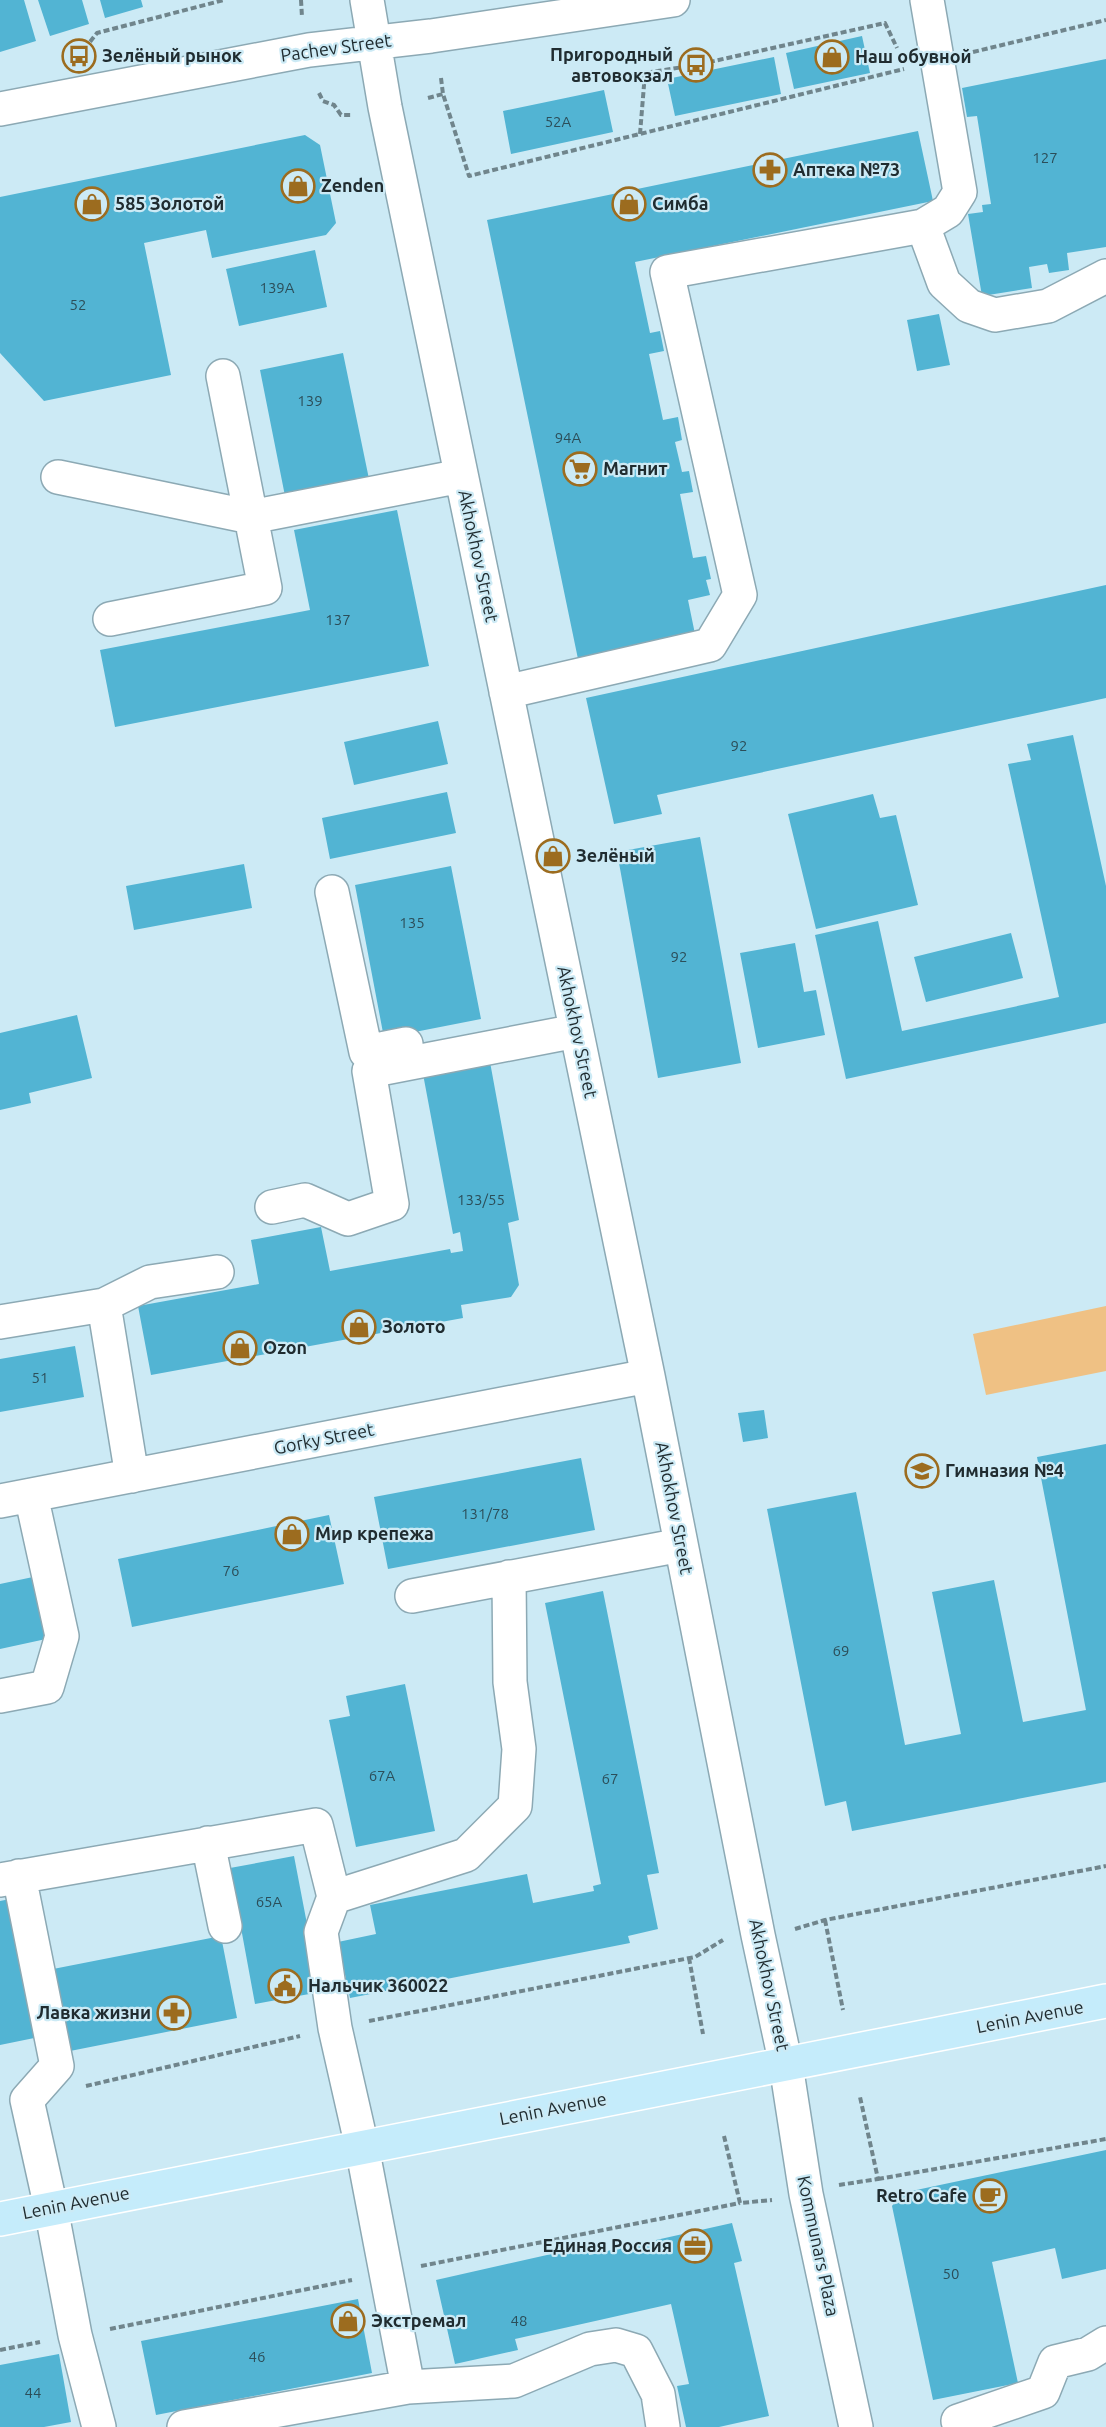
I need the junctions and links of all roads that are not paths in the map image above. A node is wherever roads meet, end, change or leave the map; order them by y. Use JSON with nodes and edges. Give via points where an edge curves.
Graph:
{"nodes":[{"id":1,"x":367,"y":0,"type":"edge"},
{"id":2,"x":673,"y":0,"type":"edge"},
{"id":3,"x":927,"y":0,"type":"edge"},
{"id":4,"x":577,"y":7,"type":"edge"},
{"id":5,"x":374,"y":42,"type":"junction"},
{"id":6,"x":0,"y":110,"type":"edge"},
{"id":7,"x":923,"y":226,"type":"junction"},
{"id":8,"x":1106,"y":276,"type":"edge"},
{"id":9,"x":223,"y":376,"type":"dead end"},
{"id":10,"x":461,"y":476,"type":"junction"},
{"id":11,"x":58,"y":477,"type":"dead end"},
{"id":12,"x":251,"y":518,"type":"junction"},
{"id":13,"x":110,"y":619,"type":"dead end"},
{"id":14,"x":506,"y":692,"type":"junction"},
{"id":15,"x":333,"y":892,"type":"dead end"},
{"id":16,"x":574,"y":1021,"type":"junction"},
{"id":17,"x":272,"y":1207,"type":"dead end"},
{"id":18,"x":216,"y":1272,"type":"dead end"},
{"id":19,"x":104,"y":1305,"type":"junction"},
{"id":20,"x":0,"y":1322,"type":"edge"},
{"id":21,"x":648,"y":1376,"type":"junction"},
{"id":22,"x":132,"y":1476,"type":"junction"},
{"id":23,"x":15,"y":1498,"type":"edge"},
{"id":24,"x":681,"y":1545,"type":"junction"},
{"id":25,"x":509,"y":1577,"type":"junction"},
{"id":26,"x":412,"y":1596,"type":"dead end"},
{"id":27,"x":0,"y":1696,"type":"edge"},
{"id":28,"x":208,"y":1843,"type":"junction"},
{"id":29,"x":9,"y":1878,"type":"edge"},
{"id":30,"x":334,"y":1897,"type":"junction"},
{"id":31,"x":225,"y":1926,"type":"dead end"},
{"id":32,"x":1106,"y":2001,"type":"edge"},
{"id":33,"x":786,"y":2065,"type":"junction"},
{"id":34,"x":362,"y":2147,"type":"junction"},
{"id":35,"x":51,"y":2208,"type":"junction"},
{"id":36,"x":0,"y":2218,"type":"edge"},
{"id":37,"x":1106,"y":2343,"type":"edge"},
{"id":38,"x":408,"y":2387,"type":"junction"},
{"id":39,"x":958,"y":2421,"type":"dead end"},
{"id":40,"x":99,"y":2427,"type":"edge"},
{"id":41,"x":184,"y":2427,"type":"edge"},
{"id":42,"x":663,"y":2427,"type":"edge"},
{"id":43,"x":856,"y":2427,"type":"edge"}],
"edges":[{"from":1,"to":5,"type":"street","name":"Akhokhov Street"},
{"from":2,"to":4,"type":"street","name":"Pachev Street"},
{"from":3,"to":7,"type":"street","via":[[960,192],[948,210]]},
{"from":4,"to":5,"type":"street","name":"Pachev Street"},
{"from":5,"to":6,"type":"street","name":"Pachev Street","via":[[309,50]]},
{"from":5,"to":10,"type":"street","name":"Akhokhov Street"},
{"from":7,"to":8,"type":"street","via":[[944,283],[969,306],[994,315],[1048,306]]},
{"from":7,"to":14,"type":"street","via":[[667,272],[740,595],[710,645]]},
{"from":9,"to":12,"type":"street"},
{"from":10,"to":12,"type":"street"},
{"from":10,"to":14,"type":"street","name":"Akhokhov Street"},
{"from":11,"to":12,"type":"street"},
{"from":12,"to":13,"type":"street","via":[[265,588]]},
{"from":14,"to":16,"type":"street","name":"Akhokhov Street"},
{"from":15,"to":16,"type":"street","via":[[366,1052]]},
{"from":16,"to":17,"type":"street","via":[[369,1071],[393,1204],[348,1219],[305,1200]]},
{"from":16,"to":21,"type":"street","name":"Akhokhov Street"},
{"from":18,"to":19,"type":"street","via":[[150,1282]]},
{"from":19,"to":20,"type":"street"},
{"from":19,"to":22,"type":"street"},
{"from":21,"to":22,"type":"street","name":"Gorky Street"},
{"from":21,"to":24,"type":"street","name":"Akhokhov Street"},
{"from":22,"to":23,"type":"street","name":"Gorky Street"},
{"from":23,"to":27,"type":"street","via":[[62,1636],[47,1687]]},
{"from":24,"to":25,"type":"street"},
{"from":24,"to":33,"type":"street","name":"Akhokhov Street"},
{"from":25,"to":26,"type":"street"},
{"from":25,"to":30,"type":"street","via":[[510,1682],[519,1749],[515,1806],[466,1855]]},
{"from":28,"to":29,"type":"street"},
{"from":28,"to":30,"type":"street","via":[[316,1825]]},
{"from":28,"to":31,"type":"street"},
{"from":29,"to":35,"type":"street","via":[[57,2066],[27,2100]]},
{"from":30,"to":34,"type":"street","via":[[321,1932],[335,2028]]},
{"from":32,"to":33,"type":"main road","name":"Lenin Avenue"},
{"from":33,"to":34,"type":"main road","name":"Lenin Avenue"},
{"from":33,"to":43,"type":"street","name":"Kommunars Plaza","via":[[806,2194]]},
{"from":34,"to":35,"type":"main road","name":"Lenin Avenue"},
{"from":34,"to":38,"type":"street"},
{"from":35,"to":36,"type":"main road","name":"Lenin Avenue"},
{"from":35,"to":40,"type":"street","via":[[75,2336]]},
{"from":37,"to":39,"type":"street","via":[[1088,2354],[1055,2362],[1042,2392]]},
{"from":38,"to":41,"type":"street"},
{"from":38,"to":42,"type":"street","via":[[514,2381],[590,2349],[616,2344],[636,2351],[658,2394]]}]}
